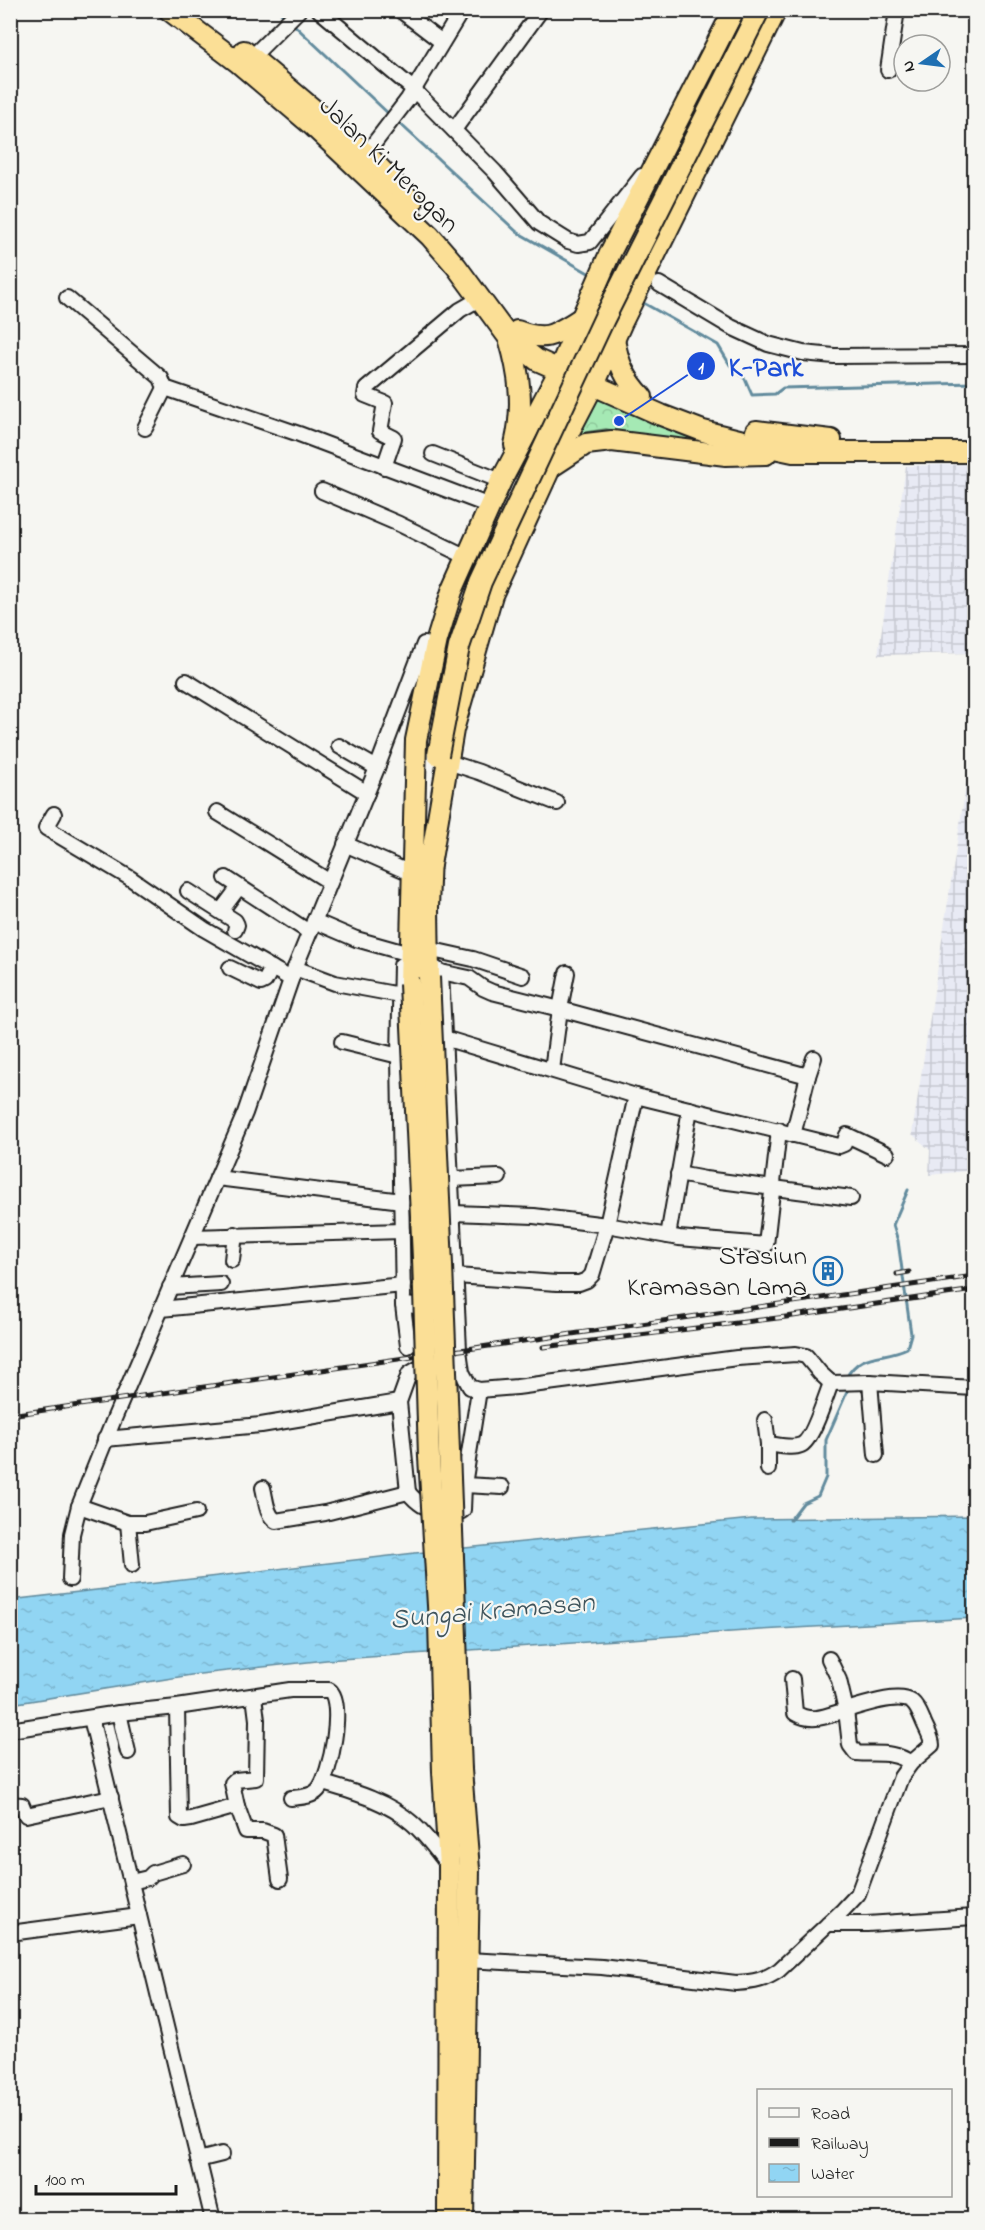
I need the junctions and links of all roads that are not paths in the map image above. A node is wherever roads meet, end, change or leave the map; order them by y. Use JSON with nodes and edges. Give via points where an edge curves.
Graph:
{"nodes":[{"id":1,"x":169,"y":10,"type":"edge"},
{"id":2,"x":191,"y":10,"type":"edge"},
{"id":3,"x":298,"y":10,"type":"edge"},
{"id":4,"x":319,"y":10,"type":"edge"},
{"id":5,"x":400,"y":10,"type":"edge"},
{"id":6,"x":462,"y":10,"type":"edge"},
{"id":7,"x":541,"y":10,"type":"edge"},
{"id":8,"x":734,"y":10,"type":"edge"},
{"id":9,"x":748,"y":10,"type":"edge"},
{"id":10,"x":759,"y":10,"type":"edge"},
{"id":11,"x":776,"y":10,"type":"edge"},
{"id":12,"x":897,"y":10,"type":"edge"},
{"id":13,"x":442,"y":42,"type":"junction"},
{"id":14,"x":252,"y":57,"type":"junction"},
{"id":15,"x":888,"y":70,"type":"dead end"},
{"id":16,"x":411,"y":94,"type":"junction"},
{"id":17,"x":454,"y":130,"type":"junction"},
{"id":18,"x":663,"y":150,"type":"junction"},
{"id":19,"x":366,"y":154,"type":"junction"},
{"id":20,"x":659,"y":284,"type":"dead end"},
{"id":21,"x":67,"y":298,"type":"dead end"},
{"id":22,"x":481,"y":298,"type":"junction"},
{"id":23,"x":583,"y":313,"type":"junction"},
{"id":24,"x":618,"y":330,"type":"junction"},
{"id":25,"x":513,"y":334,"type":"junction"},
{"id":26,"x":975,"y":355,"type":"edge"},
{"id":27,"x":558,"y":362,"type":"junction"},
{"id":28,"x":596,"y":381,"type":"junction"},
{"id":29,"x":165,"y":388,"type":"junction"},
{"id":30,"x":642,"y":397,"type":"junction"},
{"id":31,"x":145,"y":428,"type":"dead end"},
{"id":32,"x":975,"y":440,"type":"edge"},
{"id":33,"x":793,"y":452,"type":"junction"},
{"id":34,"x":975,"y":452,"type":"edge"},
{"id":35,"x":433,"y":454,"type":"dead end"},
{"id":36,"x":384,"y":467,"type":"junction"},
{"id":37,"x":550,"y":468,"type":"junction"},
{"id":38,"x":506,"y":473,"type":"junction"},
{"id":39,"x":322,"y":491,"type":"dead end"},
{"id":40,"x":490,"y":506,"type":"junction"},
{"id":41,"x":467,"y":558,"type":"junction"},
{"id":42,"x":436,"y":648,"type":"junction"},
{"id":43,"x":186,"y":681,"type":"dead end"},
{"id":44,"x":339,"y":746,"type":"dead end"},
{"id":45,"x":437,"y":756,"type":"junction"},
{"id":46,"x":378,"y":768,"type":"junction"},
{"id":47,"x":367,"y":793,"type":"junction"},
{"id":48,"x":557,"y":802,"type":"dead end"},
{"id":49,"x":217,"y":812,"type":"dead end"},
{"id":50,"x":54,"y":814,"type":"dead end"},
{"id":51,"x":345,"y":844,"type":"junction"},
{"id":52,"x":415,"y":868,"type":"junction"},
{"id":53,"x":226,"y":878,"type":"dead end"},
{"id":54,"x":330,"y":882,"type":"junction"},
{"id":55,"x":239,"y":887,"type":"junction"},
{"id":56,"x":188,"y":891,"type":"dead end"},
{"id":57,"x":221,"y":911,"type":"junction"},
{"id":58,"x":311,"y":927,"type":"junction"},
{"id":59,"x":235,"y":930,"type":"dead end"},
{"id":60,"x":402,"y":952,"type":"junction"},
{"id":61,"x":230,"y":968,"type":"dead end"},
{"id":62,"x":272,"y":968,"type":"junction"},
{"id":63,"x":567,"y":973,"type":"dead end"},
{"id":64,"x":293,"y":974,"type":"junction"},
{"id":65,"x":423,"y":974,"type":"junction"},
{"id":66,"x":523,"y":976,"type":"dead end"},
{"id":67,"x":560,"y":1009,"type":"junction"},
{"id":68,"x":444,"y":1038,"type":"junction"},
{"id":69,"x":342,"y":1042,"type":"dead end"},
{"id":70,"x":399,"y":1056,"type":"junction"},
{"id":71,"x":814,"y":1058,"type":"dead end"},
{"id":72,"x":552,"y":1070,"type":"junction"},
{"id":73,"x":808,"y":1076,"type":"junction"},
{"id":74,"x":636,"y":1096,"type":"junction"},
{"id":75,"x":690,"y":1108,"type":"junction"},
{"id":76,"x":779,"y":1130,"type":"junction"},
{"id":77,"x":793,"y":1135,"type":"junction"},
{"id":78,"x":887,"y":1155,"type":"dead end"},
{"id":79,"x":678,"y":1174,"type":"junction"},
{"id":80,"x":499,"y":1177,"type":"dead end"},
{"id":81,"x":217,"y":1178,"type":"junction"},
{"id":82,"x":451,"y":1179,"type":"junction"},
{"id":83,"x":772,"y":1187,"type":"junction"},
{"id":84,"x":851,"y":1198,"type":"dead end"},
{"id":85,"x":402,"y":1201,"type":"junction"},
{"id":86,"x":453,"y":1213,"type":"junction"},
{"id":87,"x":607,"y":1225,"type":"junction"},
{"id":88,"x":402,"y":1231,"type":"junction"},
{"id":89,"x":235,"y":1234,"type":"junction"},
{"id":90,"x":668,"y":1236,"type":"junction"},
{"id":91,"x":192,"y":1237,"type":"junction"},
{"id":92,"x":232,"y":1260,"type":"dead end"},
{"id":93,"x":456,"y":1276,"type":"junction"},
{"id":94,"x":221,"y":1284,"type":"dead end"},
{"id":95,"x":403,"y":1285,"type":"junction"},
{"id":96,"x":170,"y":1287,"type":"junction"},
{"id":97,"x":403,"y":1305,"type":"junction"},
{"id":98,"x":161,"y":1309,"type":"junction"},
{"id":99,"x":459,"y":1310,"type":"junction"},
{"id":100,"x":408,"y":1346,"type":"dead end"},
{"id":101,"x":460,"y":1358,"type":"junction"},
{"id":102,"x":870,"y":1382,"type":"junction"},
{"id":103,"x":841,"y":1383,"type":"junction"},
{"id":104,"x":975,"y":1388,"type":"edge"},
{"id":105,"x":479,"y":1390,"type":"junction"},
{"id":106,"x":399,"y":1402,"type":"junction"},
{"id":107,"x":765,"y":1420,"type":"dead end"},
{"id":108,"x":105,"y":1439,"type":"junction"},
{"id":109,"x":768,"y":1444,"type":"junction"},
{"id":110,"x":876,"y":1455,"type":"dead end"},
{"id":111,"x":768,"y":1469,"type":"dead end"},
{"id":112,"x":464,"y":1485,"type":"junction"},
{"id":113,"x":502,"y":1487,"type":"dead end"},
{"id":114,"x":263,"y":1488,"type":"dead end"},
{"id":115,"x":408,"y":1492,"type":"junction"},
{"id":116,"x":79,"y":1506,"type":"junction"},
{"id":117,"x":196,"y":1512,"type":"dead end"},
{"id":118,"x":128,"y":1523,"type":"junction"},
{"id":119,"x":132,"y":1565,"type":"dead end"},
{"id":120,"x":70,"y":1579,"type":"dead end"},
{"id":121,"x":829,"y":1659,"type":"dead end"},
{"id":122,"x":792,"y":1678,"type":"dead end"},
{"id":123,"x":254,"y":1696,"type":"junction"},
{"id":124,"x":177,"y":1707,"type":"junction"},
{"id":125,"x":846,"y":1710,"type":"junction"},
{"id":126,"x":119,"y":1713,"type":"junction"},
{"id":127,"x":91,"y":1718,"type":"junction"},
{"id":128,"x":10,"y":1730,"type":"edge"},
{"id":129,"x":128,"y":1752,"type":"dead end"},
{"id":130,"x":911,"y":1762,"type":"junction"},
{"id":131,"x":452,"y":1771,"type":"junction"},
{"id":132,"x":323,"y":1783,"type":"junction"},
{"id":133,"x":111,"y":1797,"type":"junction"},
{"id":134,"x":291,"y":1798,"type":"dead end"},
{"id":135,"x":10,"y":1804,"type":"edge"},
{"id":136,"x":237,"y":1806,"type":"junction"},
{"id":137,"x":183,"y":1863,"type":"dead end"},
{"id":138,"x":449,"y":1866,"type":"junction"},
{"id":139,"x":280,"y":1879,"type":"dead end"},
{"id":140,"x":131,"y":1882,"type":"junction"},
{"id":141,"x":139,"y":1916,"type":"junction"},
{"id":142,"x":975,"y":1917,"type":"edge"},
{"id":143,"x":828,"y":1924,"type":"junction"},
{"id":144,"x":10,"y":1933,"type":"edge"},
{"id":145,"x":466,"y":1960,"type":"junction"},
{"id":146,"x":222,"y":2154,"type":"dead end"},
{"id":147,"x":198,"y":2160,"type":"junction"},
{"id":148,"x":213,"y":2220,"type":"edge"},
{"id":149,"x":448,"y":2220,"type":"edge"},
{"id":150,"x":463,"y":2220,"type":"edge"}],
"edges":[{"from":1,"to":22,"type":"highway","name":"Jalan Ki Merogan","via":[[311,124],[430,236]]},
{"from":2,"to":14,"type":"highway","name":"Jalan Ki Merogan"},
{"from":3,"to":14,"type":"street"},
{"from":4,"to":16,"type":"street"},
{"from":5,"to":13,"type":"street"},
{"from":6,"to":13,"type":"street"},
{"from":7,"to":17,"type":"street"},
{"from":8,"to":18,"type":"highway"},
{"from":9,"to":45,"type":"highway","via":[[593,316],[463,593],[447,646]]},
{"from":10,"to":45,"type":"highway","bridge":true,"via":[[610,308],[481,582],[459,647]]},
{"from":11,"to":24,"type":"highway"},
{"from":12,"to":15,"type":"street"},
{"from":13,"to":16,"type":"street"},
{"from":14,"to":19,"type":"highway","name":"Jalan Ki Merogan"},
{"from":16,"to":17,"type":"street"},
{"from":16,"to":19,"type":"street"},
{"from":17,"to":18,"type":"street","via":[[539,223],[578,244],[595,237]]},
{"from":18,"to":23,"type":"highway"},
{"from":19,"to":25,"type":"highway","name":"Jalan Ki Merogan","via":[[446,237]]},
{"from":20,"to":26,"type":"street","via":[[731,327],[768,344],[803,353]]},
{"from":21,"to":29,"type":"street","via":[[161,378]]},
{"from":22,"to":25,"type":"highway","name":"Jalan Ki Merogan"},
{"from":22,"to":36,"type":"street","via":[[460,310],[366,389],[365,395],[386,405],[380,431],[394,438]]},
{"from":23,"to":25,"type":"highway","via":[[551,336]]},
{"from":23,"to":27,"type":"highway"},
{"from":24,"to":28,"type":"highway"},
{"from":24,"to":30,"type":"highway","via":[[620,367]]},
{"from":25,"to":27,"type":"highway","name":"Jalan Ki Merogan"},
{"from":25,"to":38,"type":"highway","via":[[521,391],[519,424]]},
{"from":27,"to":28,"type":"highway","name":"Jalan Ki Merogan"},
{"from":27,"to":38,"type":"highway"},
{"from":28,"to":30,"type":"highway"},
{"from":28,"to":33,"type":"highway","via":[[661,415],[703,431]]},
{"from":28,"to":37,"type":"highway"},
{"from":29,"to":31,"type":"street"},
{"from":29,"to":36,"type":"street"},
{"from":30,"to":32,"type":"highway","via":[[694,417],[775,435],[830,440]]},
{"from":33,"to":34,"type":"highway"},
{"from":33,"to":37,"type":"highway","via":[[726,455],[612,441],[577,448]]},
{"from":35,"to":38,"type":"street"},
{"from":36,"to":40,"type":"street"},
{"from":37,"to":45,"type":"highway","via":[[492,596],[453,730]]},
{"from":38,"to":40,"type":"highway"},
{"from":39,"to":41,"type":"street"},
{"from":40,"to":41,"type":"highway"},
{"from":41,"to":42,"type":"highway","via":[[452,591]]},
{"from":42,"to":46,"type":"street","via":[[424,644]]},
{"from":42,"to":52,"type":"highway","via":[[416,740]]},
{"from":43,"to":47,"type":"street"},
{"from":44,"to":46,"type":"street"},
{"from":45,"to":48,"type":"street"},
{"from":45,"to":52,"type":"highway","via":[[432,805]]},
{"from":46,"to":47,"type":"street"},
{"from":47,"to":51,"type":"street"},
{"from":49,"to":54,"type":"street"},
{"from":50,"to":62,"type":"street","via":[[46,828]]},
{"from":51,"to":52,"type":"street"},
{"from":51,"to":54,"type":"street"},
{"from":52,"to":60,"type":"street"},
{"from":52,"to":65,"type":"highway"},
{"from":52,"to":65,"type":"highway"},
{"from":53,"to":55,"type":"street"},
{"from":54,"to":58,"type":"street"},
{"from":55,"to":57,"type":"street"},
{"from":55,"to":58,"type":"street"},
{"from":56,"to":57,"type":"street"},
{"from":57,"to":59,"type":"street","via":[[236,922]]},
{"from":58,"to":60,"type":"street"},
{"from":58,"to":64,"type":"street"},
{"from":60,"to":65,"type":"street"},
{"from":61,"to":62,"type":"street","via":[[261,983]]},
{"from":62,"to":64,"type":"street"},
{"from":63,"to":67,"type":"street"},
{"from":64,"to":65,"type":"street","via":[[335,983]]},
{"from":64,"to":81,"type":"street","via":[[245,1113]]},
{"from":65,"to":66,"type":"street","via":[[473,959]]},
{"from":65,"to":67,"type":"street","via":[[469,978],[492,992]]},
{"from":65,"to":68,"type":"street"},
{"from":65,"to":70,"type":"street"},
{"from":65,"to":131,"type":"highway","bridge":true,"via":[[423,1258],[429,1457]]},
{"from":67,"to":72,"type":"street"},
{"from":67,"to":73,"type":"street"},
{"from":68,"to":72,"type":"street"},
{"from":68,"to":82,"type":"street"},
{"from":69,"to":70,"type":"street"},
{"from":70,"to":85,"type":"street"},
{"from":71,"to":73,"type":"street"},
{"from":72,"to":74,"type":"street"},
{"from":73,"to":77,"type":"street"},
{"from":74,"to":75,"type":"street"},
{"from":74,"to":87,"type":"street"},
{"from":75,"to":76,"type":"street"},
{"from":75,"to":79,"type":"street"},
{"from":76,"to":77,"type":"street"},
{"from":76,"to":83,"type":"street"},
{"from":77,"to":78,"type":"street","via":[[839,1146],[847,1135]]},
{"from":79,"to":83,"type":"street"},
{"from":79,"to":90,"type":"street"},
{"from":80,"to":82,"type":"street"},
{"from":81,"to":85,"type":"street"},
{"from":81,"to":91,"type":"street"},
{"from":82,"to":86,"type":"street"},
{"from":83,"to":84,"type":"street"},
{"from":83,"to":90,"type":"street","via":[[766,1245]]},
{"from":85,"to":88,"type":"street"},
{"from":86,"to":87,"type":"street","via":[[534,1216]]},
{"from":86,"to":93,"type":"street"},
{"from":87,"to":90,"type":"street"},
{"from":87,"to":93,"type":"street","via":[[592,1275],[579,1283]]},
{"from":88,"to":89,"type":"street"},
{"from":88,"to":95,"type":"street"},
{"from":89,"to":91,"type":"street"},
{"from":89,"to":92,"type":"street"},
{"from":91,"to":96,"type":"street"},
{"from":93,"to":99,"type":"street"},
{"from":94,"to":96,"type":"street"},
{"from":95,"to":97,"type":"street"},
{"from":95,"to":98,"type":"street"},
{"from":96,"to":98,"type":"street"},
{"from":97,"to":99,"type":"street"},
{"from":97,"to":100,"type":"street"},
{"from":98,"to":108,"type":"street"},
{"from":99,"to":101,"type":"street"},
{"from":101,"to":105,"type":"street","via":[[470,1387]]},
{"from":101,"to":106,"type":"street","via":[[414,1371],[406,1379]]},
{"from":102,"to":103,"type":"street"},
{"from":102,"to":104,"type":"street"},
{"from":102,"to":110,"type":"street"},
{"from":103,"to":105,"type":"street","via":[[826,1380],[806,1356],[795,1354]]},
{"from":103,"to":109,"type":"street","via":[[806,1442],[796,1447]]},
{"from":105,"to":112,"type":"street"},
{"from":106,"to":108,"type":"street","via":[[261,1425]]},
{"from":106,"to":115,"type":"street"},
{"from":107,"to":109,"type":"street"},
{"from":108,"to":116,"type":"street"},
{"from":109,"to":111,"type":"street"},
{"from":112,"to":113,"type":"street"},
{"from":112,"to":115,"type":"street","via":[[460,1513],[424,1507]]},
{"from":114,"to":115,"type":"street","via":[[269,1513],[276,1521]]},
{"from":116,"to":118,"type":"street"},
{"from":116,"to":120,"type":"street","via":[[72,1534]]},
{"from":117,"to":118,"type":"street","via":[[144,1524]]},
{"from":118,"to":119,"type":"street"},
{"from":121,"to":125,"type":"street"},
{"from":122,"to":125,"type":"street","via":[[795,1713],[804,1719]]},
{"from":123,"to":124,"type":"street"},
{"from":123,"to":132,"type":"street","via":[[310,1689],[332,1691],[335,1745]]},
{"from":123,"to":136,"type":"street","via":[[256,1778],[232,1783]]},
{"from":124,"to":126,"type":"street"},
{"from":124,"to":136,"type":"street","via":[[179,1817],[191,1819]]},
{"from":125,"to":130,"type":"street","via":[[850,1745],[856,1753],[894,1754]]},
{"from":125,"to":130,"type":"street","via":[[879,1701],[902,1699],[912,1703],[932,1742]]},
{"from":126,"to":127,"type":"street"},
{"from":126,"to":129,"type":"street"},
{"from":127,"to":128,"type":"street"},
{"from":127,"to":133,"type":"street"},
{"from":130,"to":143,"type":"street","via":[[901,1777],[858,1894]]},
{"from":131,"to":138,"type":"highway"},
{"from":131,"to":145,"type":"highway","via":[[469,1869]]},
{"from":132,"to":134,"type":"street","via":[[313,1794]]},
{"from":132,"to":138,"type":"street","via":[[375,1799],[396,1812],[412,1823]]},
{"from":133,"to":135,"type":"street","via":[[26,1815],[22,1805]]},
{"from":133,"to":140,"type":"street"},
{"from":136,"to":139,"type":"street","via":[[246,1831],[274,1835]]},
{"from":137,"to":140,"type":"street"},
{"from":138,"to":149,"type":"highway"},
{"from":140,"to":141,"type":"street"},
{"from":141,"to":144,"type":"street"},
{"from":141,"to":147,"type":"street"},
{"from":142,"to":143,"type":"street"},
{"from":143,"to":145,"type":"street","via":[[779,1970],[756,1982],[602,1967]]},
{"from":145,"to":150,"type":"highway"},
{"from":146,"to":147,"type":"street"},
{"from":147,"to":148,"type":"street"}]}
